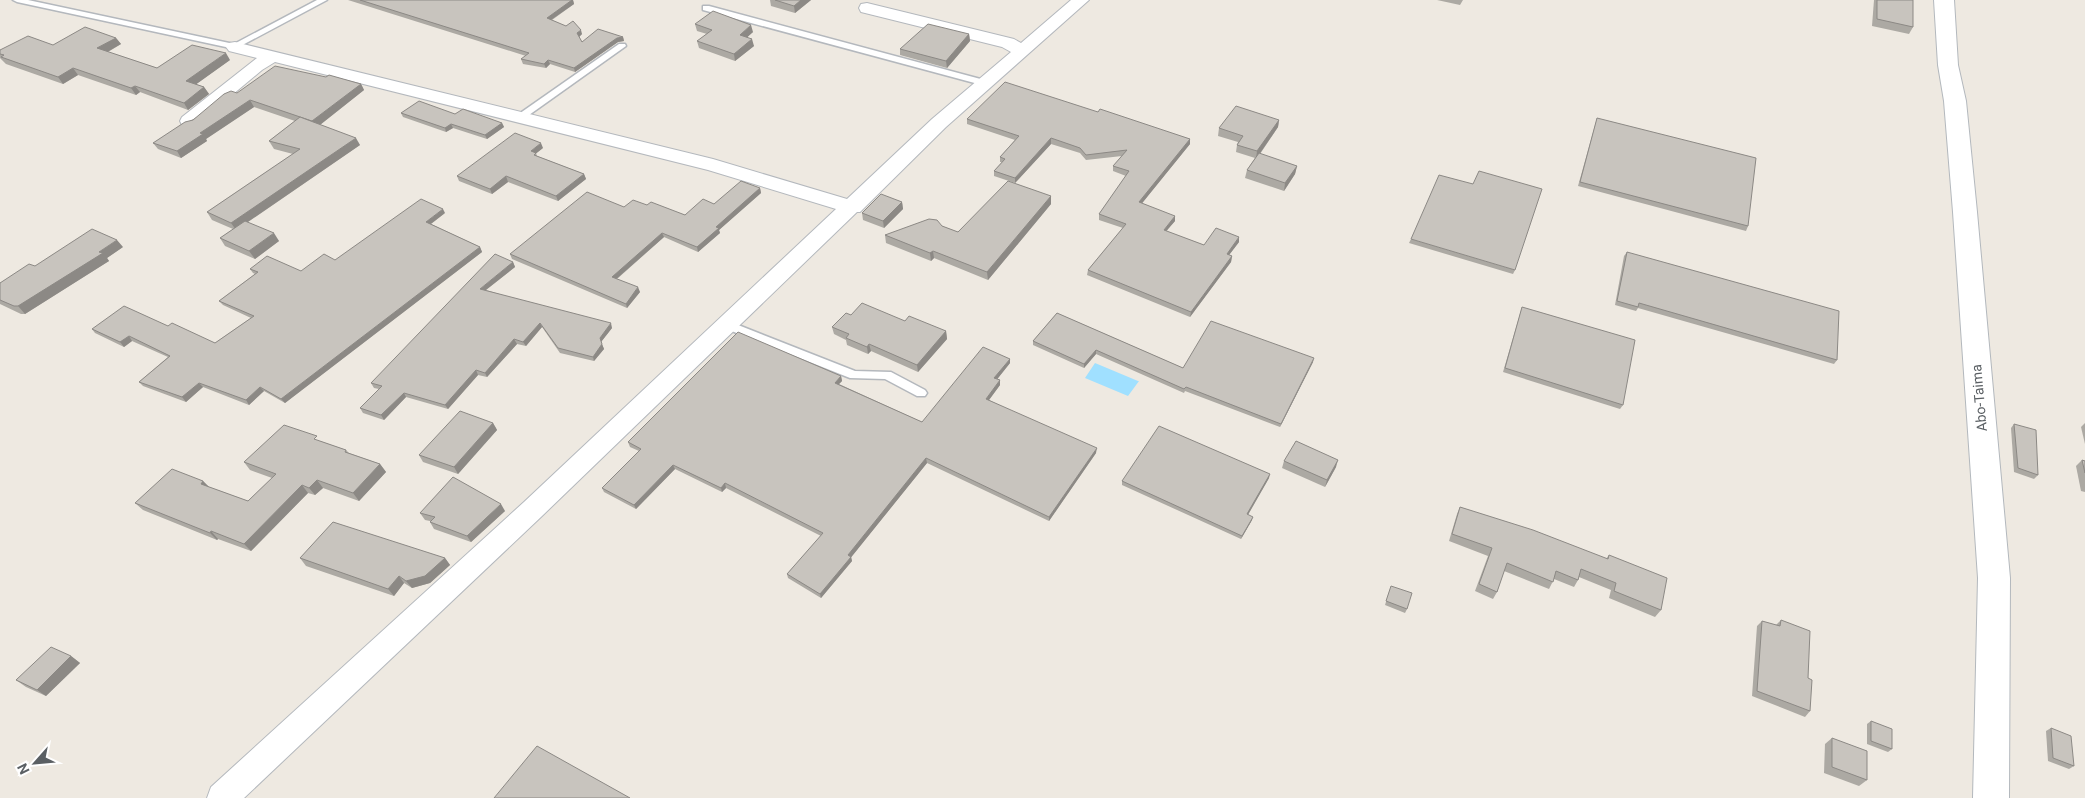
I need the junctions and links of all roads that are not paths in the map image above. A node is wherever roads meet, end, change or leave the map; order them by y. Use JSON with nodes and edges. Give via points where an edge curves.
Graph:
{"nodes":[{"id":1,"x":17,"y":0,"type":"edge"},
{"id":2,"x":323,"y":0,"type":"edge"},
{"id":3,"x":1081,"y":0,"type":"edge"},
{"id":4,"x":1944,"y":0,"type":"edge"},
{"id":5,"x":706,"y":8,"type":"dead end"},
{"id":6,"x":867,"y":8,"type":"dead end"},
{"id":7,"x":622,"y":46,"type":"dead end"},
{"id":8,"x":235,"y":47,"type":"junction"},
{"id":9,"x":1022,"y":51,"type":"junction"},
{"id":10,"x":272,"y":56,"type":"junction"},
{"id":11,"x":985,"y":83,"type":"junction"},
{"id":12,"x":519,"y":118,"type":"junction"},
{"id":13,"x":190,"y":121,"type":"edge"},
{"id":14,"x":853,"y":207,"type":"junction"},
{"id":15,"x":728,"y":325,"type":"junction"},
{"id":16,"x":921,"y":393,"type":"dead end"},
{"id":17,"x":222,"y":798,"type":"edge"},
{"id":18,"x":1991,"y":798,"type":"edge"}],
"edges":[{"from":1,"to":8,"type":"lane"},
{"from":2,"to":8,"type":"lane"},
{"from":3,"to":9,"type":"street"},
{"from":4,"to":18,"type":"street","name":"Abo-Taima","via":[[1965,212],[1994,578]]},
{"from":5,"to":11,"type":"lane"},
{"from":6,"to":9,"type":"street","via":[[1008,43]]},
{"from":7,"to":12,"type":"lane"},
{"from":8,"to":10,"type":"street"},
{"from":9,"to":11,"type":"street"},
{"from":10,"to":12,"type":"street"},
{"from":10,"to":13,"type":"street"},
{"from":11,"to":14,"type":"street"},
{"from":12,"to":14,"type":"street","via":[[713,164]]},
{"from":14,"to":15,"type":"street"},
{"from":15,"to":16,"type":"lane","via":[[854,375],[887,375]]},
{"from":15,"to":17,"type":"street"}]}
